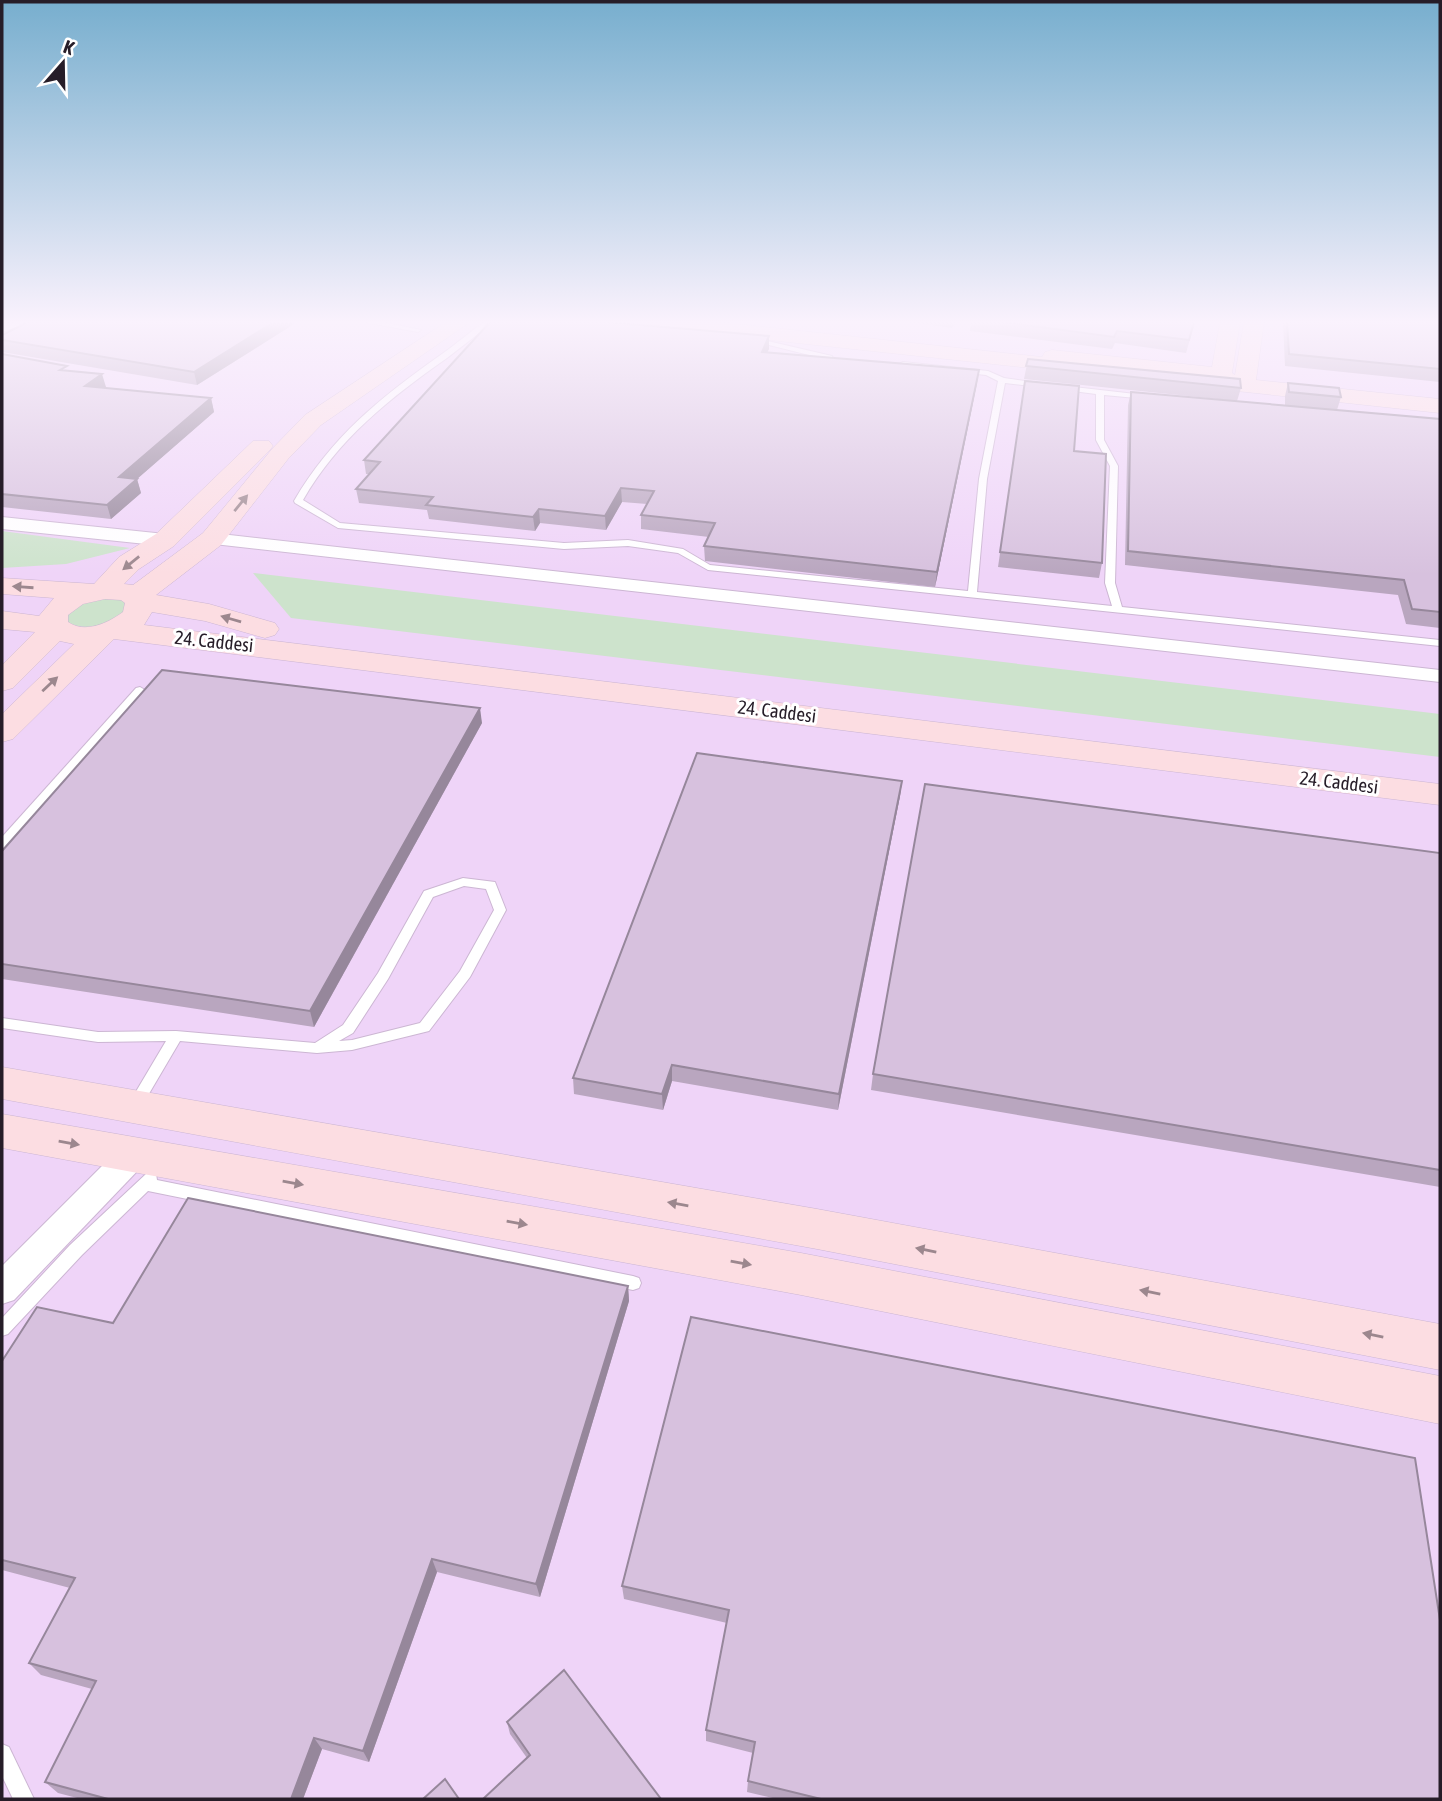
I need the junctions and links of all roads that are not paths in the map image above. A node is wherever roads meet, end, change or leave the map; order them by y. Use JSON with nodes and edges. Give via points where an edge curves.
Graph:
{"nodes":[{"id":1,"x":302,"y":406,"type":"edge"},
{"id":2,"x":334,"y":406,"type":"edge"},
{"id":3,"x":376,"y":406,"type":"edge"},
{"id":4,"x":997,"y":406,"type":"edge"},
{"id":5,"x":1100,"y":406,"type":"edge"},
{"id":6,"x":2,"y":523,"type":"edge"},
{"id":7,"x":212,"y":539,"type":"junction"},
{"id":8,"x":165,"y":540,"type":"junction"},
{"id":9,"x":2,"y":586,"type":"edge"},
{"id":10,"x":98,"y":591,"type":"junction"},
{"id":11,"x":972,"y":595,"type":"junction"},
{"id":12,"x":138,"y":599,"type":"junction"},
{"id":13,"x":1118,"y":610,"type":"junction"},
{"id":14,"x":2,"y":620,"type":"edge"},
{"id":15,"x":55,"y":627,"type":"junction"},
{"id":16,"x":107,"y":631,"type":"junction"},
{"id":17,"x":1440,"y":643,"type":"edge"},
{"id":18,"x":1440,"y":676,"type":"edge"},
{"id":19,"x":2,"y":682,"type":"edge"},
{"id":20,"x":141,"y":690,"type":"edge"},
{"id":21,"x":2,"y":732,"type":"edge"},
{"id":22,"x":1440,"y":774,"type":"edge"},
{"id":23,"x":1440,"y":795,"type":"edge"},
{"id":24,"x":2,"y":844,"type":"edge"},
{"id":25,"x":2,"y":1023,"type":"edge"},
{"id":26,"x":176,"y":1036,"type":"junction"},
{"id":27,"x":317,"y":1048,"type":"junction"},
{"id":28,"x":2,"y":1083,"type":"edge"},
{"id":29,"x":134,"y":1107,"type":"junction"},
{"id":30,"x":2,"y":1131,"type":"edge"},
{"id":31,"x":149,"y":1166,"type":"junction"},
{"id":32,"x":633,"y":1283,"type":"dead end"},
{"id":33,"x":2,"y":1289,"type":"edge"},
{"id":34,"x":2,"y":1329,"type":"edge"},
{"id":35,"x":1440,"y":1347,"type":"edge"},
{"id":36,"x":1440,"y":1400,"type":"edge"},
{"id":37,"x":2,"y":1754,"type":"edge"},
{"id":38,"x":24,"y":1799,"type":"edge"}],
"edges":[{"from":1,"to":8,"type":"street","via":[[285,417]]},
{"from":7,"to":2,"type":"street","one_way":true,"via":[[280,454]]},
{"from":3,"to":11,"type":"lane","via":[[313,471],[298,501],[338,525],[564,546],[628,543],[680,551],[708,567]]},
{"from":4,"to":11,"type":"lane","via":[[983,479]]},
{"from":5,"to":13,"type":"lane","via":[[1100,440],[1114,466],[1110,583]]},
{"from":6,"to":8,"type":"street"},
{"from":7,"to":12,"type":"street"},
{"from":7,"to":18,"type":"street"},
{"from":8,"to":10,"type":"street","one_way":true,"via":[[129,563]]},
{"from":10,"to":9,"type":"street","one_way":true},
{"from":10,"to":12,"type":"street","name":"24. Caddesi","via":[[122,591]]},
{"from":10,"to":15,"type":"street","via":[[58,608],[52,619]]},
{"from":11,"to":13,"type":"lane"},
{"from":12,"to":16,"type":"street","via":[[137,616]]},
{"from":22,"to":12,"type":"street","name":"24. Caddesi","one_way":true,"via":[[267,629]]},
{"from":13,"to":17,"type":"lane"},
{"from":14,"to":15,"type":"street"},
{"from":15,"to":16,"type":"street","name":"24. Caddesi","via":[[80,635]]},
{"from":15,"to":19,"type":"street"},
{"from":21,"to":16,"type":"street","one_way":true},
{"from":16,"to":23,"type":"street","name":"24. Caddesi","via":[[250,645]]},
{"from":20,"to":24,"type":"lane"},
{"from":25,"to":26,"type":"lane","via":[[98,1037]]},
{"from":26,"to":27,"type":"lane"},
{"from":26,"to":29,"type":"lane"},
{"from":27,"to":27,"type":"lane","via":[[348,1029],[428,894],[463,881],[491,885],[500,910],[466,974],[424,1027],[352,1045]]},
{"from":28,"to":29,"type":"street"},
{"from":35,"to":29,"type":"street","one_way":true,"via":[[830,1231]]},
{"from":30,"to":31,"type":"street","one_way":true},
{"from":31,"to":32,"type":"lane"},
{"from":31,"to":33,"type":"street"},
{"from":31,"to":34,"type":"lane"},
{"from":31,"to":36,"type":"street","one_way":true,"via":[[801,1274]]},
{"from":37,"to":38,"type":"lane"}]}
